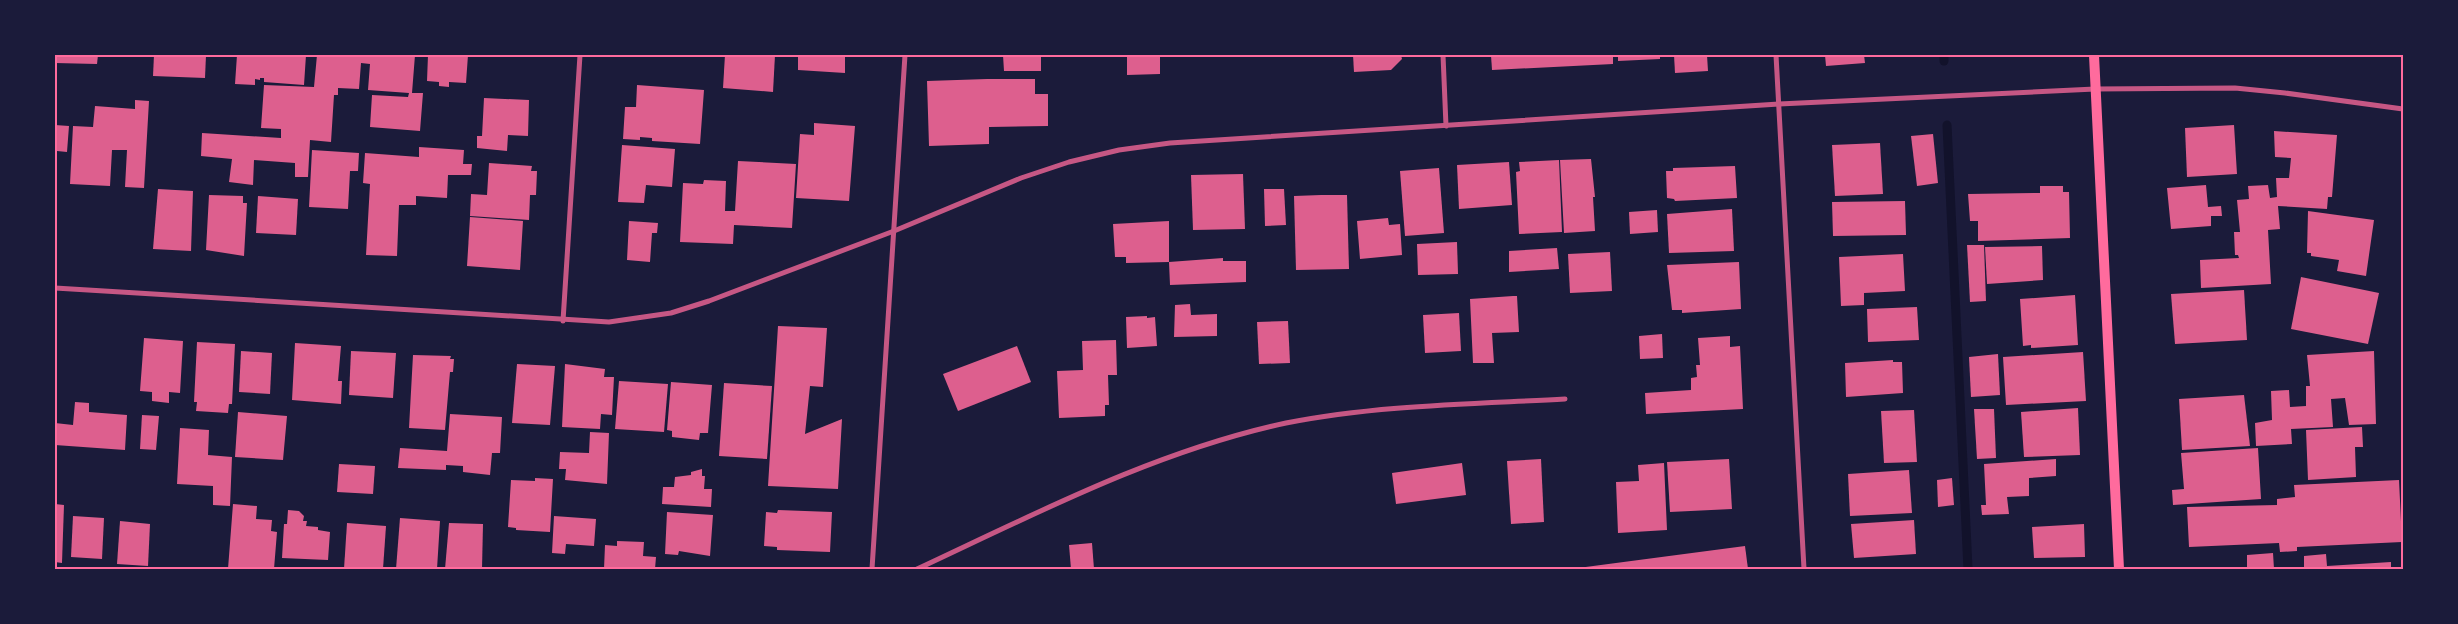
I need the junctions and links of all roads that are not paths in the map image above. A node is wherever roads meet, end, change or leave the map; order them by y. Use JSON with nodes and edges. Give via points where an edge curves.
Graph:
{"nodes":[{"id":1,"x":580,"y":55,"type":"edge"},
{"id":2,"x":905,"y":55,"type":"edge"},
{"id":3,"x":1443,"y":55,"type":"edge"},
{"id":4,"x":1776,"y":55,"type":"edge"},
{"id":5,"x":2094,"y":55,"type":"edge"},
{"id":6,"x":2095,"y":89,"type":"junction"},
{"id":7,"x":1779,"y":104,"type":"junction"},
{"id":8,"x":2403,"y":109,"type":"edge"},
{"id":9,"x":1446,"y":126,"type":"junction"},
{"id":10,"x":894,"y":231,"type":"junction"},
{"id":11,"x":55,"y":288,"type":"edge"},
{"id":12,"x":563,"y":321,"type":"junction"},
{"id":13,"x":1565,"y":399,"type":"dead end"},
{"id":14,"x":872,"y":569,"type":"edge"},
{"id":15,"x":918,"y":569,"type":"edge"},
{"id":16,"x":1804,"y":569,"type":"edge"},
{"id":17,"x":2119,"y":569,"type":"edge"}],
"edges":[{"from":1,"to":12,"type":"street"},
{"from":2,"to":10,"type":"street"},
{"from":3,"to":9,"type":"street"},
{"from":4,"to":7,"type":"street"},
{"from":5,"to":6,"type":"main road"},
{"from":6,"to":7,"type":"street"},
{"from":6,"to":8,"type":"street","via":[[2234,88]]},
{"from":6,"to":17,"type":"main road"},
{"from":7,"to":9,"type":"street"},
{"from":7,"to":16,"type":"street"},
{"from":9,"to":10,"type":"street","via":[[1170,143],[1119,150],[1021,178]]},
{"from":10,"to":12,"type":"street","via":[[671,313],[609,322]]},
{"from":10,"to":14,"type":"street"},
{"from":11,"to":12,"type":"street"},
{"from":13,"to":15,"type":"street","via":[[1349,414],[1241,434],[1136,469]]}]}
